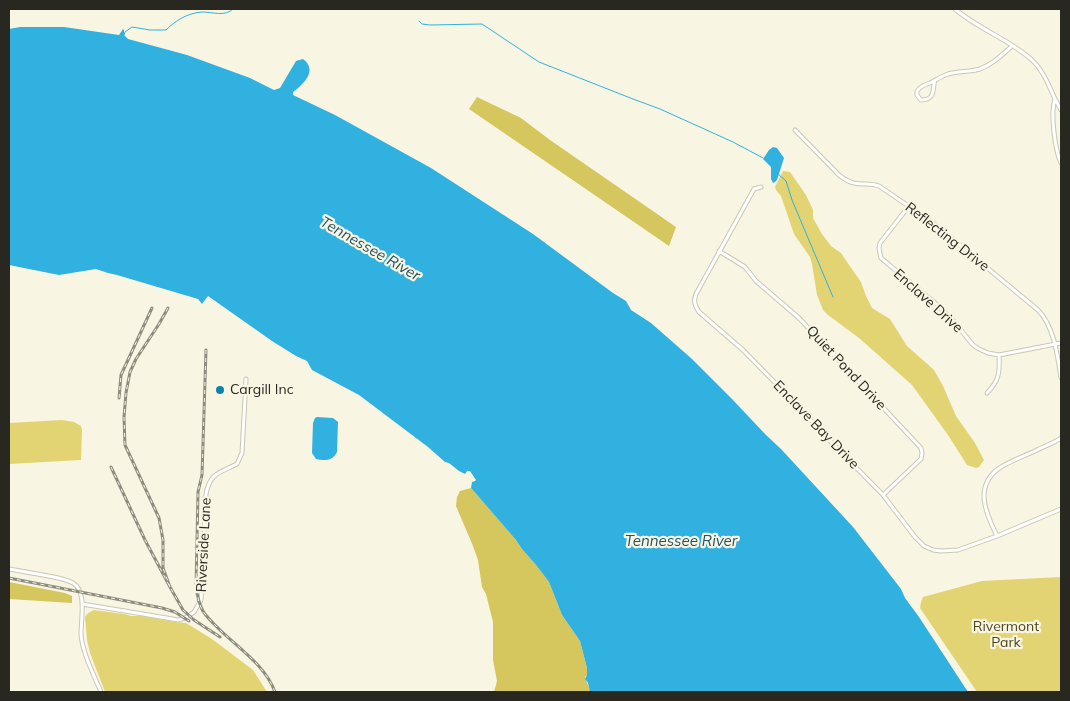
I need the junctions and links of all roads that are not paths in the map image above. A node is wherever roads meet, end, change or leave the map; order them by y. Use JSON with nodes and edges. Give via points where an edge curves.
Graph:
{"nodes":[{"id":1,"x":954,"y":9,"type":"edge"},
{"id":2,"x":1012,"y":46,"type":"junction"},
{"id":3,"x":935,"y":80,"type":"junction"},
{"id":4,"x":1055,"y":99,"type":"junction"},
{"id":5,"x":1061,"y":110,"type":"edge"},
{"id":6,"x":795,"y":130,"type":"dead end"},
{"id":7,"x":1061,"y":163,"type":"edge"},
{"id":8,"x":761,"y":187,"type":"dead end"},
{"id":9,"x":909,"y":206,"type":"junction"},
{"id":10,"x":719,"y":251,"type":"junction"},
{"id":11,"x":1061,"y":343,"type":"edge"},
{"id":12,"x":1054,"y":344,"type":"junction"},
{"id":13,"x":999,"y":355,"type":"junction"},
{"id":14,"x":1061,"y":378,"type":"edge"},
{"id":15,"x":246,"y":379,"type":"dead end"},
{"id":16,"x":987,"y":393,"type":"dead end"},
{"id":17,"x":1061,"y":438,"type":"edge"},
{"id":18,"x":883,"y":495,"type":"junction"},
{"id":19,"x":1061,"y":509,"type":"edge"},
{"id":20,"x":996,"y":536,"type":"junction"},
{"id":21,"x":9,"y":568,"type":"edge"},
{"id":22,"x":82,"y":604,"type":"junction"},
{"id":23,"x":101,"y":692,"type":"edge"}],
"edges":[{"from":1,"to":2,"type":"street"},
{"from":2,"to":3,"type":"street","via":[[988,65]]},
{"from":2,"to":4,"type":"street","via":[[1032,60],[1046,78]]},
{"from":3,"to":3,"type":"street","via":[[919,88],[917,95],[921,100],[932,95]]},
{"from":4,"to":5,"type":"street"},
{"from":4,"to":7,"type":"street","via":[[1054,126]]},
{"from":6,"to":9,"type":"street","name":"Reflecting Drive","via":[[846,180],[879,186]]},
{"from":8,"to":10,"type":"street","name":"Enclave Bay Drive","via":[[754,189]]},
{"from":9,"to":12,"type":"street","name":"Reflecting Drive","via":[[1038,310],[1048,322]]},
{"from":9,"to":13,"type":"street","name":"Enclave Drive","via":[[880,243],[881,258],[952,319],[973,345]]},
{"from":10,"to":18,"type":"street","name":"Enclave Bay Drive","via":[[694,298],[699,312],[743,350]]},
{"from":10,"to":18,"type":"street","name":"Quiet Pond Drive","via":[[745,267],[756,281],[800,318],[921,448],[921,459]]},
{"from":11,"to":12,"type":"street"},
{"from":12,"to":13,"type":"street"},
{"from":12,"to":14,"type":"street","name":"Reflecting Drive"},
{"from":13,"to":16,"type":"street","via":[[999,376]]},
{"from":15,"to":22,"type":"street","name":"Riverside Lane","via":[[242,453],[237,464],[213,476],[208,484],[201,600],[194,612],[178,620]]},
{"from":17,"to":20,"type":"street","via":[[1000,468],[988,480],[984,503]]},
{"from":18,"to":20,"type":"street","name":"Enclave Bay Drive","via":[[915,537],[933,550],[950,552]]},
{"from":19,"to":20,"type":"street","name":"Enclave Bay Drive"},
{"from":21,"to":22,"type":"street","via":[[74,583],[81,592]]},
{"from":22,"to":23,"type":"street","via":[[82,636]]}]}
